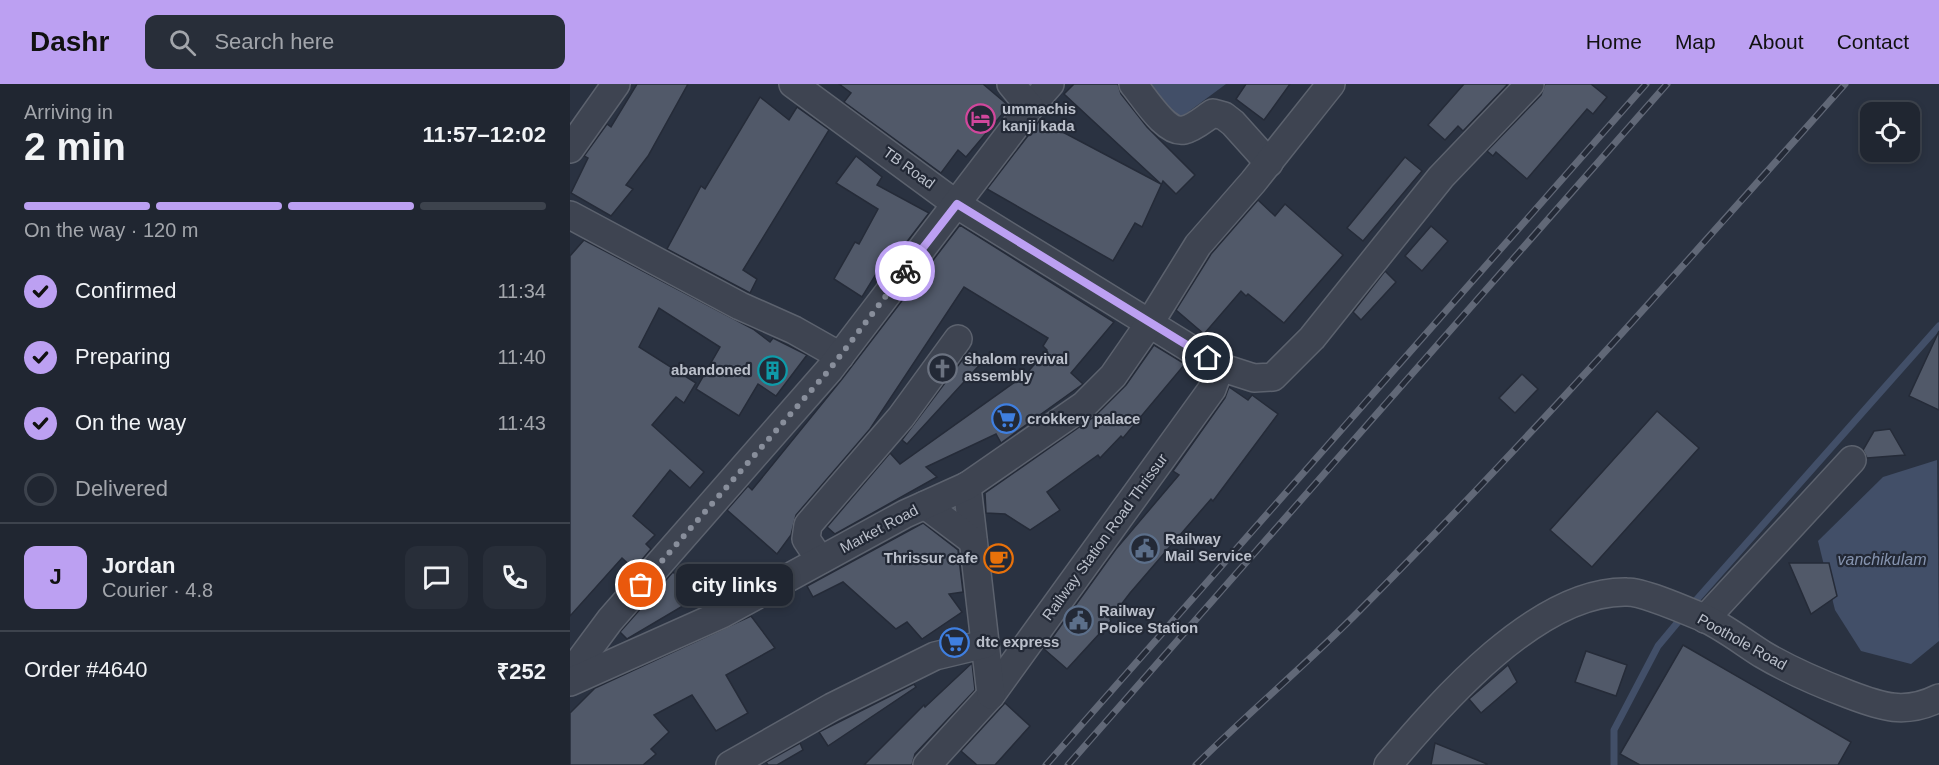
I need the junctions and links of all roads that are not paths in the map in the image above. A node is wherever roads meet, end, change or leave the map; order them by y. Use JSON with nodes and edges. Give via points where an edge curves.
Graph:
{"nodes":[{"id":1,"x":616,"y":84,"type":"edge"},
{"id":2,"x":793,"y":84,"type":"edge"},
{"id":3,"x":1011,"y":84,"type":"edge"},
{"id":4,"x":1050,"y":84,"type":"edge"},
{"id":5,"x":1133,"y":84,"type":"edge"},
{"id":6,"x":1331,"y":84,"type":"edge"},
{"id":7,"x":1530,"y":84,"type":"edge"},
{"id":8,"x":1030,"y":107,"type":"junction"},
{"id":9,"x":570,"y":149,"type":"edge"},
{"id":10,"x":1269,"y":163,"type":"junction"},
{"id":11,"x":957,"y":204,"type":"junction"},
{"id":12,"x":570,"y":215,"type":"edge"},
{"id":13,"x":1149,"y":324,"type":"junction"},
{"id":14,"x":958,"y":339,"type":"dead end"},
{"id":15,"x":840,"y":356,"type":"junction"},
{"id":16,"x":1221,"y":367,"type":"junction"},
{"id":17,"x":1852,"y":460,"type":"dead end"},
{"id":18,"x":967,"y":486,"type":"junction"},
{"id":19,"x":925,"y":505,"type":"junction"},
{"id":20,"x":973,"y":541,"type":"junction"},
{"id":21,"x":819,"y":560,"type":"junction"},
{"id":22,"x":1693,"y":614,"type":"junction"},
{"id":23,"x":985,"y":644,"type":"junction"},
{"id":24,"x":570,"y":674,"type":"edge"},
{"id":25,"x":570,"y":682,"type":"edge"},
{"id":26,"x":991,"y":695,"type":"junction"},
{"id":27,"x":1939,"y":698,"type":"edge"},
{"id":28,"x":730,"y":765,"type":"edge"},
{"id":29,"x":927,"y":765,"type":"edge"},
{"id":30,"x":1388,"y":765,"type":"edge"}],
"edges":[{"from":1,"to":9,"type":"street"},
{"from":2,"to":11,"type":"street","name":"TB Road"},
{"from":3,"to":8,"type":"street"},
{"from":4,"to":8,"type":"street"},
{"from":5,"to":10,"type":"street","via":[[1167,126],[1186,130],[1213,113],[1224,116]]},
{"from":6,"to":10,"type":"street","name":"Market Road"},
{"from":7,"to":16,"type":"street","via":[[1441,177],[1312,338],[1273,377],[1254,378]]},
{"from":8,"to":11,"type":"street"},
{"from":10,"to":13,"type":"street","name":"Market Road","via":[[1198,244]]},
{"from":11,"to":13,"type":"street","name":"TB Road"},
{"from":11,"to":15,"type":"street"},
{"from":12,"to":15,"type":"street"},
{"from":13,"to":16,"type":"street"},
{"from":13,"to":18,"type":"street","name":"Market Road","via":[[1113,376],[1084,405]]},
{"from":14,"to":21,"type":"street","via":[[901,417],[808,525],[806,539]]},
{"from":15,"to":24,"type":"street","via":[[610,620]]},
{"from":16,"to":26,"type":"street","name":"Railway Station Road Thrissur","via":[[1212,389]]},
{"from":17,"to":22,"type":"street"},
{"from":18,"to":19,"type":"street","name":"Market Road"},
{"from":18,"to":20,"type":"street"},
{"from":19,"to":20,"type":"street"},
{"from":19,"to":21,"type":"street","name":"Market Road"},
{"from":20,"to":23,"type":"street"},
{"from":21,"to":25,"type":"street","name":"Market Road","via":[[722,614]]},
{"from":22,"to":27,"type":"street","name":"Poothole Road","via":[[1823,685],[1857,697],[1896,709],[1924,705]]},
{"from":22,"to":30,"type":"street","name":"Poothole Road","via":[[1629,591],[1592,596],[1538,621],[1492,655]]},
{"from":23,"to":26,"type":"street"},
{"from":23,"to":28,"type":"street","via":[[935,656],[832,706]]},
{"from":26,"to":29,"type":"street","name":"Railway Station Road Thrissur"}]}
